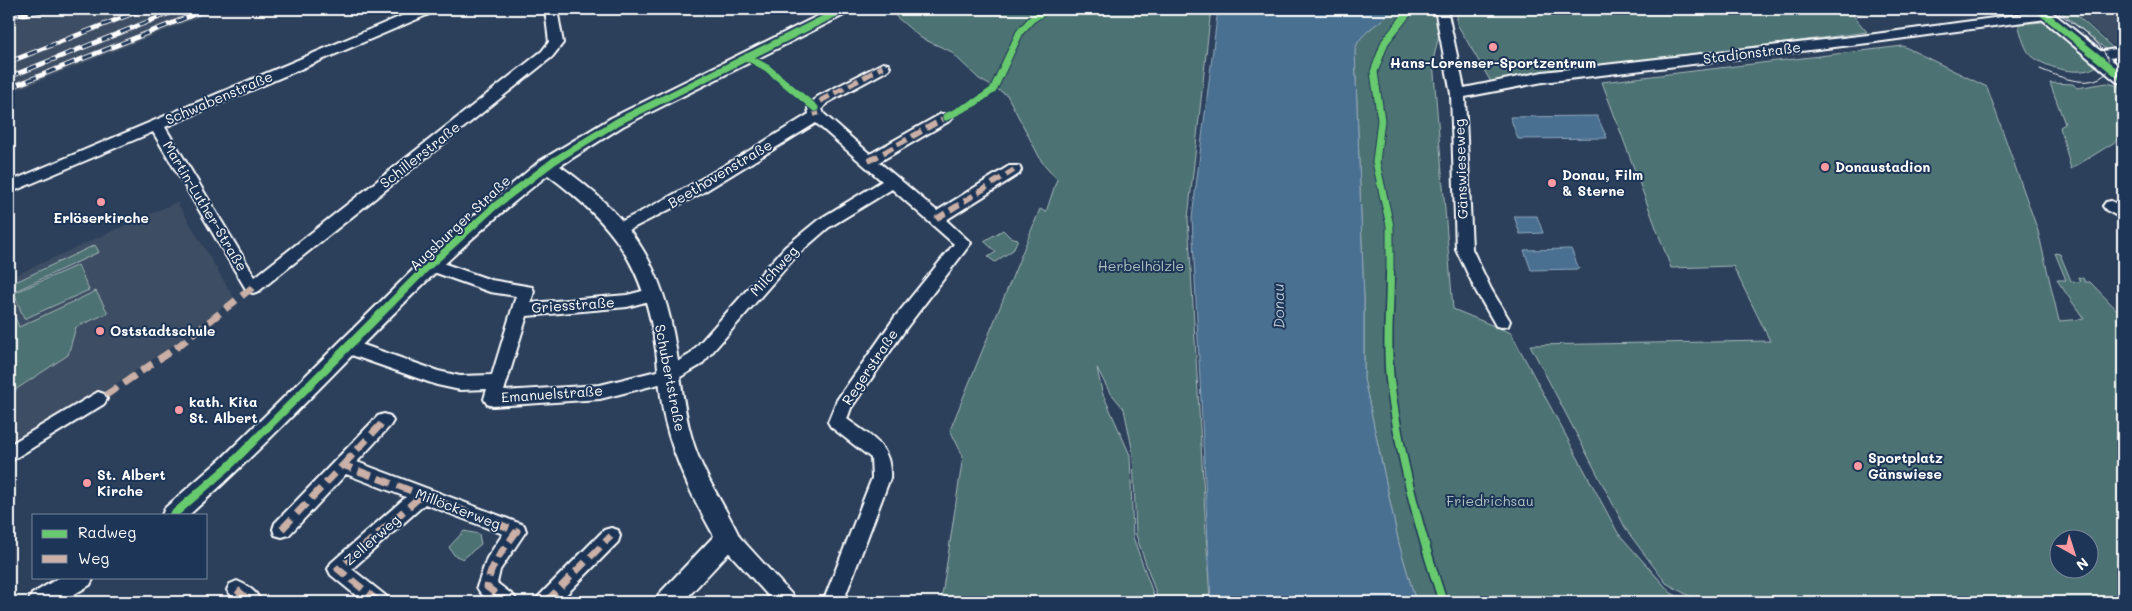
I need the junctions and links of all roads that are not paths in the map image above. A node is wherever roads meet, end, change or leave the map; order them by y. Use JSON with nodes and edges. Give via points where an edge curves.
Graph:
{"nodes":[{"id":1,"x":430,"y":9,"type":"edge"},
{"id":2,"x":551,"y":9,"type":"edge"},
{"id":3,"x":844,"y":9,"type":"edge"},
{"id":4,"x":1441,"y":9,"type":"edge"},
{"id":5,"x":2042,"y":12,"type":"edge"},
{"id":6,"x":2123,"y":52,"type":"edge"},
{"id":7,"x":2096,"y":56,"type":"junction"},
{"id":8,"x":883,"y":67,"type":"dead end"},
{"id":9,"x":2123,"y":78,"type":"edge"},
{"id":10,"x":1458,"y":94,"type":"junction"},
{"id":11,"x":817,"y":116,"type":"junction"},
{"id":12,"x":946,"y":117,"type":"dead end"},
{"id":13,"x":156,"y":125,"type":"junction"},
{"id":14,"x":869,"y":161,"type":"junction"},
{"id":15,"x":546,"y":164,"type":"junction"},
{"id":16,"x":1014,"y":170,"type":"dead end"},
{"id":17,"x":893,"y":182,"type":"junction"},
{"id":18,"x":9,"y":188,"type":"edge"},
{"id":19,"x":936,"y":219,"type":"junction"},
{"id":20,"x":621,"y":228,"type":"junction"},
{"id":21,"x":431,"y":266,"type":"junction"},
{"id":22,"x":254,"y":286,"type":"joint"},
{"id":23,"x":654,"y":294,"type":"junction"},
{"id":24,"x":520,"y":310,"type":"junction"},
{"id":25,"x":1502,"y":321,"type":"dead end"},
{"id":26,"x":349,"y":347,"type":"junction"},
{"id":27,"x":669,"y":375,"type":"junction"},
{"id":28,"x":499,"y":382,"type":"junction"},
{"id":29,"x":98,"y":399,"type":"dead end"},
{"id":30,"x":384,"y":421,"type":"dead end"},
{"id":31,"x":9,"y":454,"type":"edge"},
{"id":32,"x":343,"y":464,"type":"junction"},
{"id":33,"x":422,"y":496,"type":"junction"},
{"id":34,"x":174,"y":514,"type":"edge"},
{"id":35,"x":282,"y":529,"type":"dead end"},
{"id":36,"x":611,"y":536,"type":"dead end"},
{"id":37,"x":728,"y":538,"type":"junction"},
{"id":38,"x":80,"y":578,"type":"edge"},
{"id":39,"x":40,"y":602,"type":"edge"},
{"id":40,"x":379,"y":602,"type":"edge"},
{"id":41,"x":507,"y":602,"type":"edge"},
{"id":42,"x":546,"y":602,"type":"edge"},
{"id":43,"x":667,"y":602,"type":"edge"},
{"id":44,"x":786,"y":602,"type":"edge"},
{"id":45,"x":833,"y":602,"type":"edge"}],
"edges":[{"from":1,"to":13,"type":"street","name":"Schwabenstraße"},
{"from":2,"to":22,"type":"street","name":"Schillerstraße","via":[[556,43],[547,54]]},
{"from":3,"to":15,"type":"street","name":"Augsburger Straße","via":[[642,108]]},
{"from":4,"to":10,"type":"street","name":"Gänswieseweg"},
{"from":5,"to":7,"type":"street"},
{"from":5,"to":10,"type":"street","name":"Stadionstraße","via":[[1858,41],[1543,77]]},
{"from":6,"to":7,"type":"street"},
{"from":7,"to":9,"type":"street"},
{"from":8,"to":11,"type":"street","via":[[822,100],[815,108]]},
{"from":10,"to":25,"type":"street","name":"Gänswieseweg","via":[[1464,249]]},
{"from":11,"to":14,"type":"street"},
{"from":11,"to":20,"type":"street","name":"Beethovenstraße","via":[[706,184]]},
{"from":12,"to":14,"type":"street"},
{"from":13,"to":18,"type":"street","name":"Schwabenstraße"},
{"from":13,"to":22,"type":"street","name":"Martin-Luther-Straße"},
{"from":14,"to":17,"type":"street"},
{"from":15,"to":20,"type":"street","name":"Schubertstraße","via":[[586,193]]},
{"from":15,"to":21,"type":"street","name":"Augsburger Straße","via":[[478,219]]},
{"from":16,"to":19,"type":"street"},
{"from":17,"to":19,"type":"street"},
{"from":17,"to":27,"type":"street","name":"Milchweg","via":[[836,216],[791,251],[695,360]]},
{"from":19,"to":45,"type":"street","name":"Regerstraße","via":[[963,243],[901,322],[843,405],[836,422],[879,454],[882,464],[880,478]]},
{"from":20,"to":23,"type":"street","name":"Schubertstraße","via":[[642,261]]},
{"from":21,"to":24,"type":"street","name":"Griesstraße","via":[[490,286],[526,291]]},
{"from":21,"to":26,"type":"street","name":"Augsburger Straße"},
{"from":23,"to":24,"type":"street","name":"Griesstraße","via":[[627,301]]},
{"from":23,"to":27,"type":"street","name":"Schubertstraße"},
{"from":24,"to":28,"type":"street"},
{"from":26,"to":28,"type":"street","name":"Emanuelstraße","via":[[437,378],[460,383]]},
{"from":26,"to":34,"type":"street","name":"Augsburger Straße","via":[[237,458]]},
{"from":27,"to":28,"type":"street","name":"Emanuelstraße","via":[[600,392],[493,399]]},
{"from":27,"to":37,"type":"street","name":"Schubertstraße","via":[[676,421],[691,466]]},
{"from":29,"to":31,"type":"street"},
{"from":30,"to":32,"type":"street"},
{"from":32,"to":33,"type":"street","name":"Millöckerweg"},
{"from":32,"to":35,"type":"street"},
{"from":33,"to":40,"type":"street","name":"Zellerweg","via":[[338,569]]},
{"from":33,"to":41,"type":"street","name":"Millöckerweg","via":[[517,531],[494,561],[487,577],[487,587]]},
{"from":36,"to":42,"type":"street"},
{"from":37,"to":43,"type":"street"},
{"from":37,"to":44,"type":"street","name":"Schubertstraße"},
{"from":38,"to":39,"type":"street"}]}
